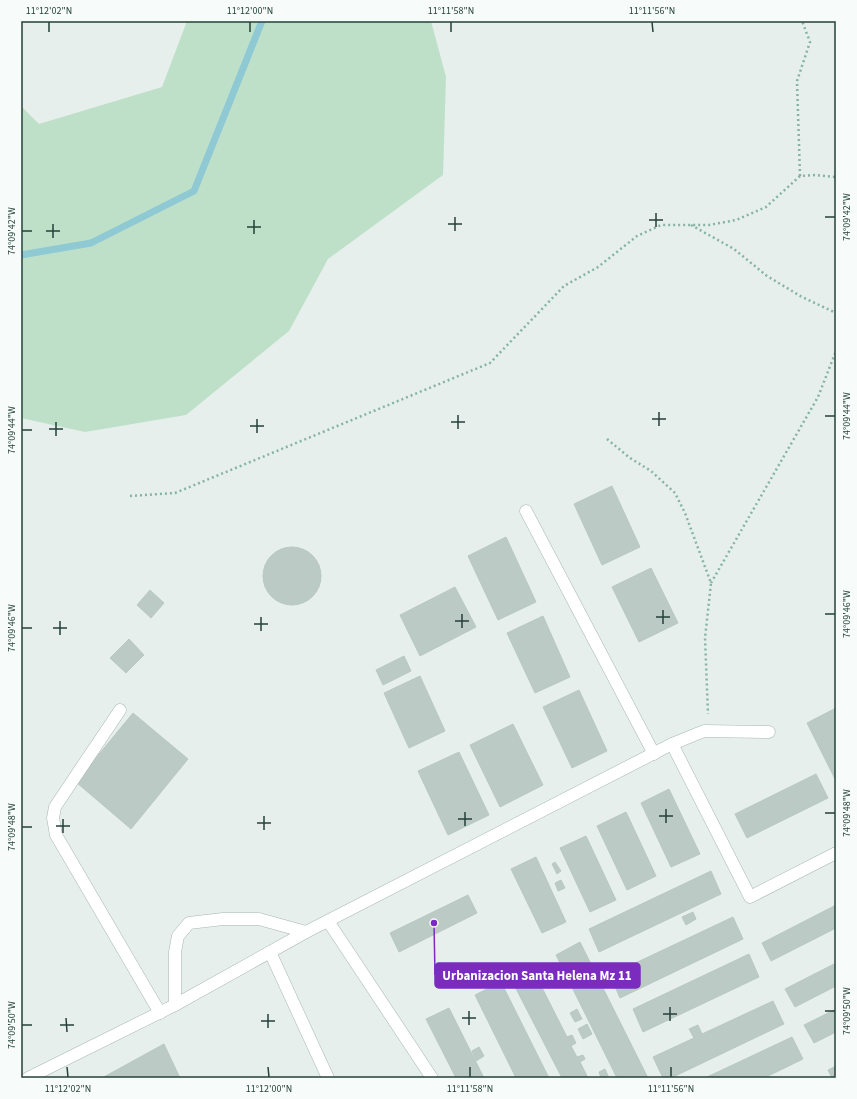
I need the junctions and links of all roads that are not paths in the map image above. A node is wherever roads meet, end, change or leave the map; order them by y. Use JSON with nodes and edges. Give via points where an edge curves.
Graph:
{"nodes":[{"id":1,"x":526,"y":511,"type":"dead end"},
{"id":2,"x":120,"y":710,"type":"dead end"},
{"id":3,"x":769,"y":732,"type":"dead end"},
{"id":4,"x":672,"y":744,"type":"junction"},
{"id":5,"x":654,"y":754,"type":"junction"},
{"id":6,"x":836,"y":853,"type":"edge"},
{"id":7,"x":328,"y":922,"type":"junction"},
{"id":8,"x":306,"y":932,"type":"junction"},
{"id":9,"x":270,"y":952,"type":"junction"},
{"id":10,"x":175,"y":1005,"type":"junction"},
{"id":11,"x":160,"y":1013,"type":"junction"},
{"id":12,"x":28,"y":1078,"type":"edge"},
{"id":13,"x":328,"y":1078,"type":"edge"},
{"id":14,"x":432,"y":1078,"type":"edge"}],
"edges":[{"from":1,"to":5,"type":"street"},
{"from":2,"to":11,"type":"street","via":[[55,807],[53,818],[56,835]]},
{"from":3,"to":4,"type":"street","via":[[704,730]]},
{"from":4,"to":5,"type":"street"},
{"from":4,"to":6,"type":"street","via":[[750,897]]},
{"from":5,"to":7,"type":"street"},
{"from":7,"to":8,"type":"street"},
{"from":7,"to":14,"type":"street"},
{"from":8,"to":9,"type":"street"},
{"from":8,"to":10,"type":"street","via":[[259,919],[189,923],[178,936],[175,952]]},
{"from":9,"to":10,"type":"street"},
{"from":9,"to":13,"type":"street"},
{"from":10,"to":11,"type":"street"},
{"from":11,"to":12,"type":"street"}]}
